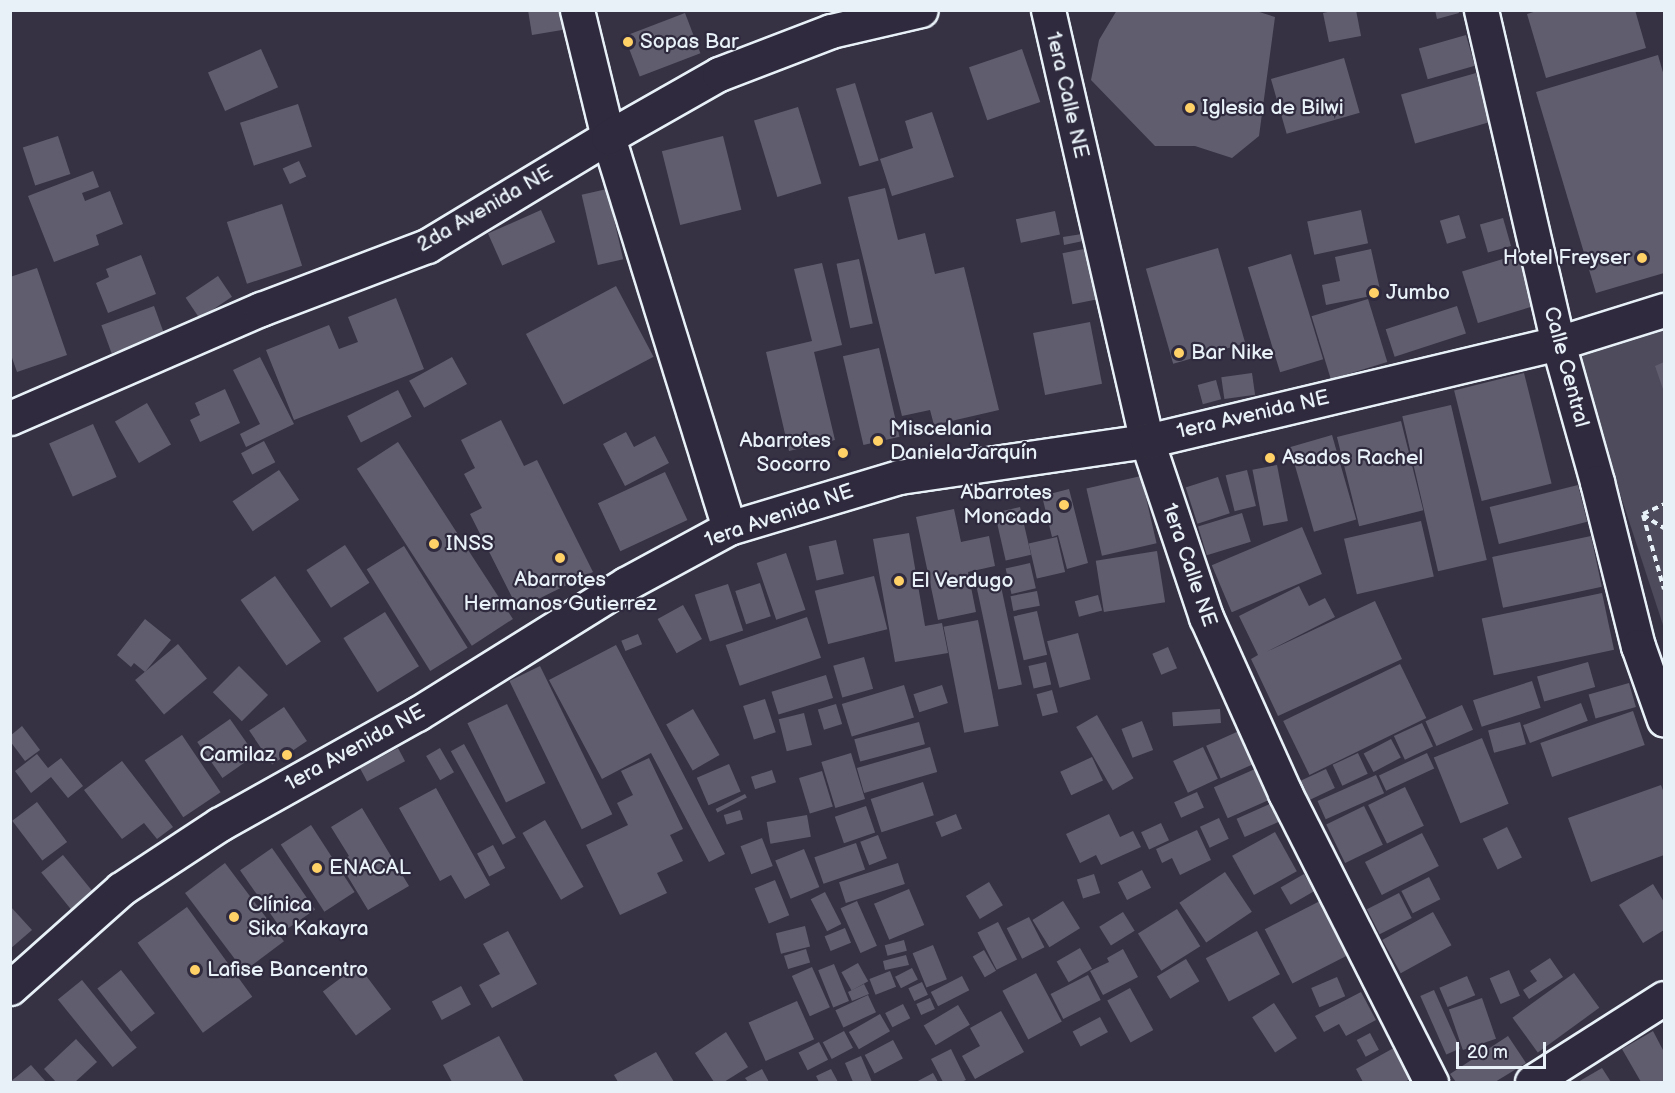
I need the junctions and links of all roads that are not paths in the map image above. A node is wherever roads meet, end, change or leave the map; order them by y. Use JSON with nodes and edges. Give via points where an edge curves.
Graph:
{"nodes":[{"id":1,"x":577,"y":10,"type":"edge"},
{"id":2,"x":921,"y":10,"type":"edge"},
{"id":3,"x":1048,"y":10,"type":"edge"},
{"id":4,"x":1481,"y":10,"type":"edge"},
{"id":5,"x":608,"y":137,"type":"junction"},
{"id":6,"x":1665,"y":310,"type":"edge"},
{"id":7,"x":1558,"y":343,"type":"junction"},
{"id":8,"x":10,"y":418,"type":"edge"},
{"id":9,"x":1148,"y":441,"type":"junction"},
{"id":10,"x":729,"y":528,"type":"junction"},
{"id":11,"x":1665,"y":720,"type":"edge"},
{"id":12,"x":10,"y":988,"type":"edge"},
{"id":13,"x":1665,"y":998,"type":"edge"},
{"id":14,"x":1431,"y":1083,"type":"edge"},
{"id":15,"x":1532,"y":1083,"type":"edge"}],
"edges":[{"from":1,"to":5,"type":"street"},
{"from":2,"to":5,"type":"street","name":"2da Avenida NE","via":[[831,31],[719,74]]},
{"from":3,"to":9,"type":"street","name":"1era Calle NE"},
{"from":4,"to":7,"type":"street","name":"Calle Central"},
{"from":5,"to":8,"type":"street","name":"2da Avenida NE","via":[[427,246],[261,309]]},
{"from":5,"to":10,"type":"street"},
{"from":6,"to":7,"type":"street","name":"1era Avenida NE"},
{"from":7,"to":9,"type":"street","name":"1era Avenida NE"},
{"from":7,"to":11,"type":"street","name":"Calle Central","via":[[1638,646]]},
{"from":9,"to":10,"type":"street","name":"1era Avenida NE","via":[[899,477]]},
{"from":9,"to":14,"type":"street","name":"1era Calle NE","via":[[1206,618],[1285,793]]},
{"from":10,"to":12,"type":"street","name":"1era Avenida NE","via":[[626,584],[417,714],[220,824],[121,889]]},
{"from":13,"to":15,"type":"street"}]}
